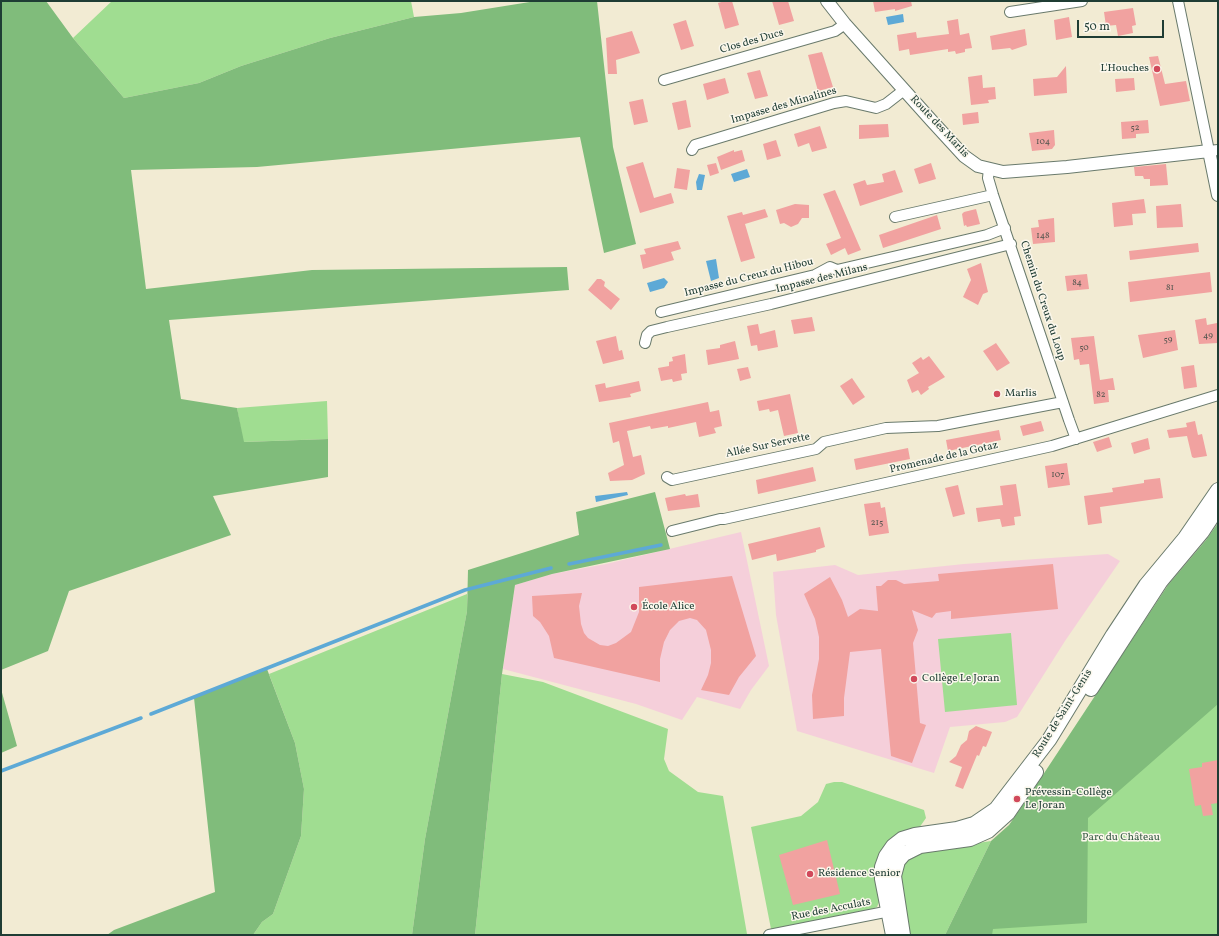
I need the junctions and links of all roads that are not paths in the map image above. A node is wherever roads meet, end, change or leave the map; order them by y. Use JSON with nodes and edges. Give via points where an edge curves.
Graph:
{"nodes":[{"id":1,"x":827,"y":1,"type":"edge"},
{"id":2,"x":1082,"y":1,"type":"edge"},
{"id":3,"x":1178,"y":1,"type":"edge"},
{"id":4,"x":1010,"y":12,"type":"dead end"},
{"id":5,"x":845,"y":24,"type":"junction"},
{"id":6,"x":664,"y":80,"type":"dead end"},
{"id":7,"x":904,"y":90,"type":"junction"},
{"id":8,"x":692,"y":150,"type":"dead end"},
{"id":9,"x":1214,"y":150,"type":"edge"},
{"id":10,"x":989,"y":169,"type":"junction"},
{"id":11,"x":994,"y":195,"type":"junction"},
{"id":12,"x":1218,"y":195,"type":"edge"},
{"id":13,"x":895,"y":217,"type":"dead end"},
{"id":14,"x":1005,"y":228,"type":"junction"},
{"id":15,"x":1011,"y":244,"type":"junction"},
{"id":16,"x":661,"y":312,"type":"dead end"},
{"id":17,"x":644,"y":342,"type":"dead end"},
{"id":18,"x":1218,"y":395,"type":"edge"},
{"id":19,"x":1063,"y":402,"type":"junction"},
{"id":20,"x":1076,"y":439,"type":"junction"},
{"id":21,"x":667,"y":477,"type":"dead end"},
{"id":22,"x":1218,"y":490,"type":"edge"},
{"id":23,"x":1218,"y":508,"type":"edge"},
{"id":24,"x":672,"y":531,"type":"dead end"},
{"id":25,"x":893,"y":910,"type":"junction"},
{"id":26,"x":769,"y":935,"type":"edge"},
{"id":27,"x":893,"y":935,"type":"edge"},
{"id":28,"x":903,"y":935,"type":"edge"}],
"edges":[{"from":1,"to":5,"type":"street","name":"Route des Marlis"},
{"from":2,"to":4,"type":"street"},
{"from":3,"to":9,"type":"street"},
{"from":5,"to":6,"type":"street","name":"Clos des Ducs","via":[[835,31]]},
{"from":5,"to":7,"type":"street","name":"Route des Marlis"},
{"from":7,"to":8,"type":"street","name":"Impasse des Minalines","via":[[886,104],[876,108],[846,101],[834,103],[696,145]]},
{"from":7,"to":10,"type":"street","name":"Route des Marlis","via":[[964,156],[978,166]]},
{"from":9,"to":10,"type":"street","name":"Route des Marlis","via":[[1067,167],[1003,172]]},
{"from":9,"to":12,"type":"street"},
{"from":10,"to":11,"type":"street","name":"Chemin du Creux du Loup","via":[[988,178]]},
{"from":11,"to":13,"type":"street"},
{"from":11,"to":14,"type":"street","name":"Chemin du Creux du Loup"},
{"from":14,"to":15,"type":"street","name":"Chemin du Creux du Loup"},
{"from":14,"to":16,"type":"street","name":"Impasse du Creux du Hibou","via":[[987,235],[837,270],[830,267],[815,275]]},
{"from":15,"to":17,"type":"street","name":"Impasse des Milans","via":[[651,331]]},
{"from":15,"to":19,"type":"street","name":"Chemin du Creux du Loup"},
{"from":18,"to":20,"type":"street","name":"Promenade de la Gotaz"},
{"from":19,"to":20,"type":"street","name":"Chemin du Creux du Loup"},
{"from":19,"to":21,"type":"street","name":"Allée Sur Servette","via":[[938,426],[886,428],[824,442],[816,449],[672,480]]},
{"from":20,"to":24,"type":"street","name":"Promenade de la Gotaz","via":[[720,518]]},
{"from":22,"to":25,"type":"main road","name":"Route de Saint-Genis","via":[[1185,538],[1146,585],[1049,740],[996,808],[974,824],[915,835],[902,839],[893,846],[882,867],[882,879]]},
{"from":23,"to":25,"type":"main road","name":"Route de Saint-Genis","via":[[1202,532],[1161,581],[1008,813],[983,834],[964,840],[920,846],[904,854],[898,861],[894,876]]},
{"from":25,"to":26,"type":"street","name":"Rue des Acculats"},
{"from":25,"to":27,"type":"main road","name":"Route de Saint-Genis"},
{"from":25,"to":28,"type":"main road","name":"Route de Saint-Genis"}]}
